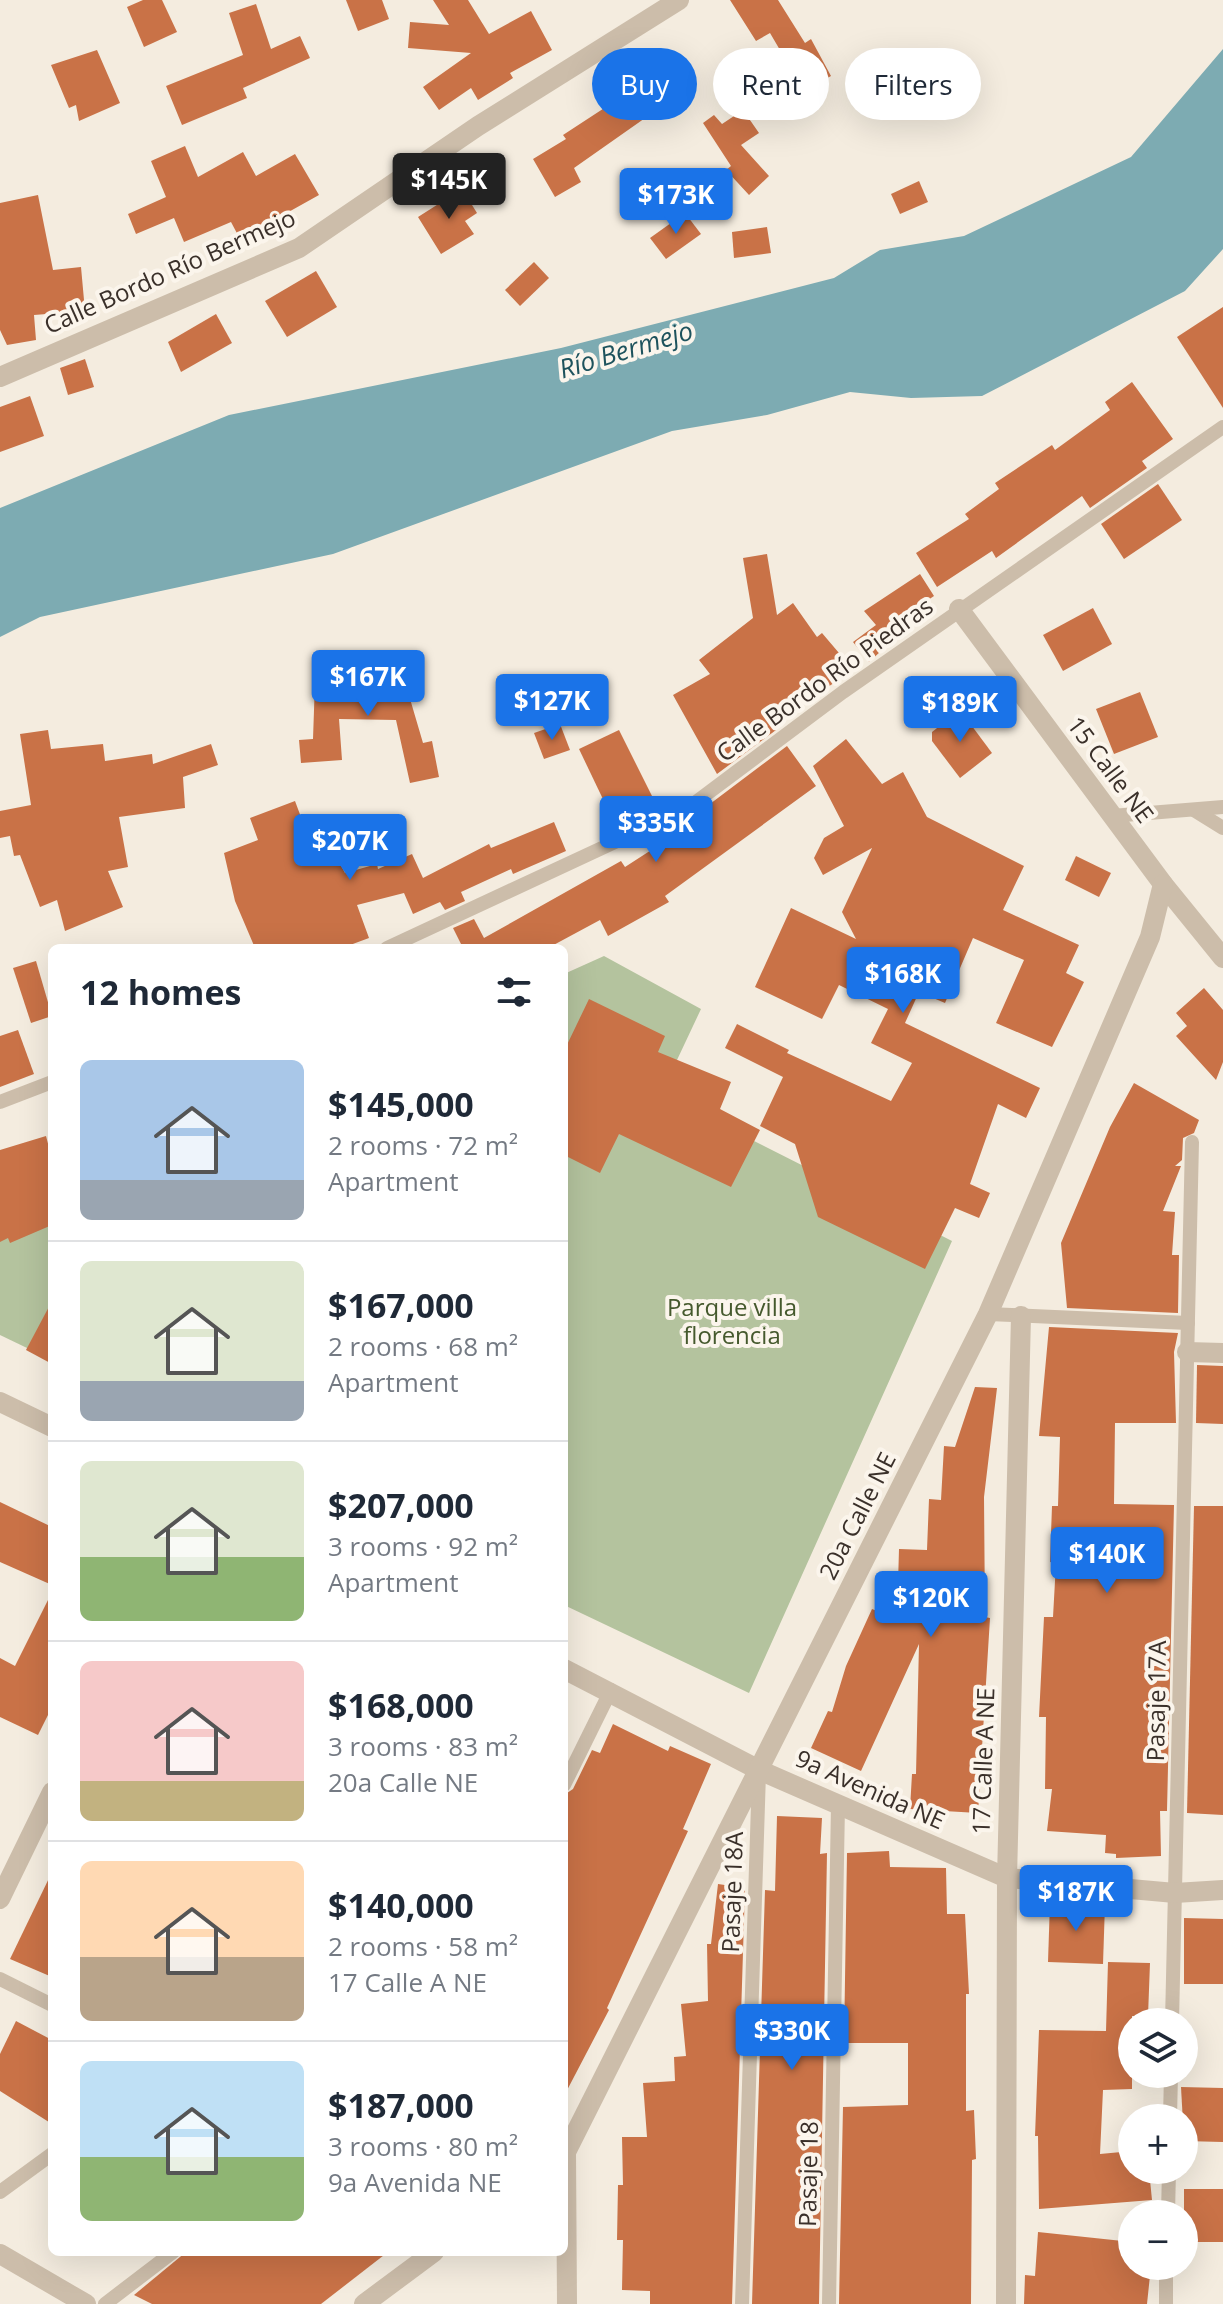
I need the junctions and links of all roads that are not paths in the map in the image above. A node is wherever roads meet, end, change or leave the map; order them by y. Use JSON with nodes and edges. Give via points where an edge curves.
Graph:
{"nodes":[{"id":1,"x":679,"y":0,"type":"edge"},
{"id":2,"x":0,"y":377,"type":"edge"},
{"id":3,"x":1223,"y":427,"type":"edge"},
{"id":4,"x":959,"y":609,"type":"junction"},
{"id":5,"x":1223,"y":807,"type":"edge"},
{"id":6,"x":1194,"y":810,"type":"junction"},
{"id":7,"x":1112,"y":816,"type":"junction"},
{"id":8,"x":1223,"y":828,"type":"edge"},
{"id":9,"x":1163,"y":884,"type":"junction"},
{"id":10,"x":396,"y":944,"type":"edge"},
{"id":11,"x":1223,"y":958,"type":"edge"},
{"id":12,"x":48,"y":1084,"type":"edge"},
{"id":13,"x":0,"y":1102,"type":"edge"},
{"id":14,"x":1192,"y":1142,"type":"dead end"},
{"id":15,"x":988,"y":1314,"type":"junction"},
{"id":16,"x":1021,"y":1316,"type":"junction"},
{"id":17,"x":1188,"y":1323,"type":"junction"},
{"id":18,"x":1187,"y":1352,"type":"junction"},
{"id":19,"x":1223,"y":1353,"type":"edge"},
{"id":20,"x":0,"y":1402,"type":"edge"},
{"id":21,"x":48,"y":1425,"type":"edge"},
{"id":22,"x":568,"y":1671,"type":"edge"},
{"id":23,"x":611,"y":1690,"type":"junction"},
{"id":24,"x":759,"y":1770,"type":"junction"},
{"id":25,"x":568,"y":1777,"type":"edge"},
{"id":26,"x":48,"y":1800,"type":"edge"},
{"id":27,"x":838,"y":1805,"type":"junction"},
{"id":28,"x":1007,"y":1878,"type":"junction"},
{"id":29,"x":1223,"y":1890,"type":"edge"},
{"id":30,"x":1175,"y":1893,"type":"junction"},
{"id":31,"x":0,"y":1899,"type":"edge"},
{"id":32,"x":0,"y":1979,"type":"edge"},
{"id":33,"x":48,"y":2003,"type":"edge"},
{"id":34,"x":1172,"y":2008,"type":"edge"},
{"id":35,"x":568,"y":2149,"type":"edge"},
{"id":36,"x":48,"y":2157,"type":"edge"},
{"id":37,"x":0,"y":2192,"type":"edge"},
{"id":38,"x":0,"y":2254,"type":"edge"},
{"id":39,"x":168,"y":2256,"type":"edge"},
{"id":40,"x":429,"y":2256,"type":"edge"},
{"id":41,"x":566,"y":2256,"type":"edge"},
{"id":42,"x":1166,"y":2280,"type":"edge"},
{"id":43,"x":86,"y":2304,"type":"edge"},
{"id":44,"x":105,"y":2304,"type":"edge"},
{"id":45,"x":364,"y":2304,"type":"edge"},
{"id":46,"x":567,"y":2304,"type":"edge"},
{"id":47,"x":742,"y":2304,"type":"edge"},
{"id":48,"x":829,"y":2304,"type":"edge"},
{"id":49,"x":1006,"y":2304,"type":"edge"},
{"id":50,"x":1166,"y":2304,"type":"edge"}],
"edges":[{"from":1,"to":2,"type":"street","name":"Calle Bordo Río Bermejo","via":[[478,126],[299,248]]},
{"from":3,"to":4,"type":"lane","name":"Calle Bordo Río Piedras"},
{"from":4,"to":7,"type":"street","name":"15 Calle NE"},
{"from":4,"to":10,"type":"lane","name":"Calle Bordo Río Piedras","via":[[688,808]]},
{"from":5,"to":6,"type":"lane"},
{"from":6,"to":7,"type":"lane"},
{"from":6,"to":8,"type":"lane"},
{"from":7,"to":9,"type":"street","name":"15 Calle NE"},
{"from":9,"to":11,"type":"street","name":"15 Calle NE"},
{"from":9,"to":15,"type":"street","name":"20a Calle NE","via":[[1150,937]]},
{"from":12,"to":13,"type":"lane"},
{"from":14,"to":17,"type":"lane","name":"Pasaje 17A"},
{"from":15,"to":16,"type":"lane"},
{"from":15,"to":24,"type":"street","name":"20a Calle NE"},
{"from":16,"to":17,"type":"lane"},
{"from":16,"to":28,"type":"street","name":"17 Calle A NE"},
{"from":17,"to":18,"type":"lane","name":"Pasaje 17A"},
{"from":18,"to":19,"type":"street"},
{"from":18,"to":30,"type":"lane","name":"Pasaje 17A"},
{"from":20,"to":21,"type":"street"},
{"from":22,"to":23,"type":"street","name":"9a Avenida NE"},
{"from":23,"to":24,"type":"street","name":"9a Avenida NE"},
{"from":23,"to":25,"type":"lane"},
{"from":24,"to":27,"type":"street","name":"9a Avenida NE"},
{"from":24,"to":35,"type":"street","name":"20a Calle NE"},
{"from":24,"to":47,"type":"lane","name":"Pasaje 18A"},
{"from":26,"to":31,"type":"street"},
{"from":27,"to":28,"type":"street","name":"9a Avenida NE"},
{"from":27,"to":48,"type":"lane","name":"Pasaje 18"},
{"from":28,"to":30,"type":"street","name":"9a Avenida NE"},
{"from":28,"to":49,"type":"street","name":"17 Calle A NE"},
{"from":29,"to":30,"type":"street","name":"9a Avenida NE"},
{"from":30,"to":34,"type":"lane","name":"Pasaje 17A"},
{"from":32,"to":33,"type":"lane"},
{"from":36,"to":37,"type":"lane"},
{"from":38,"to":43,"type":"street"},
{"from":39,"to":44,"type":"lane"},
{"from":40,"to":45,"type":"street"},
{"from":41,"to":46,"type":"street"},
{"from":42,"to":50,"type":"lane"}]}
